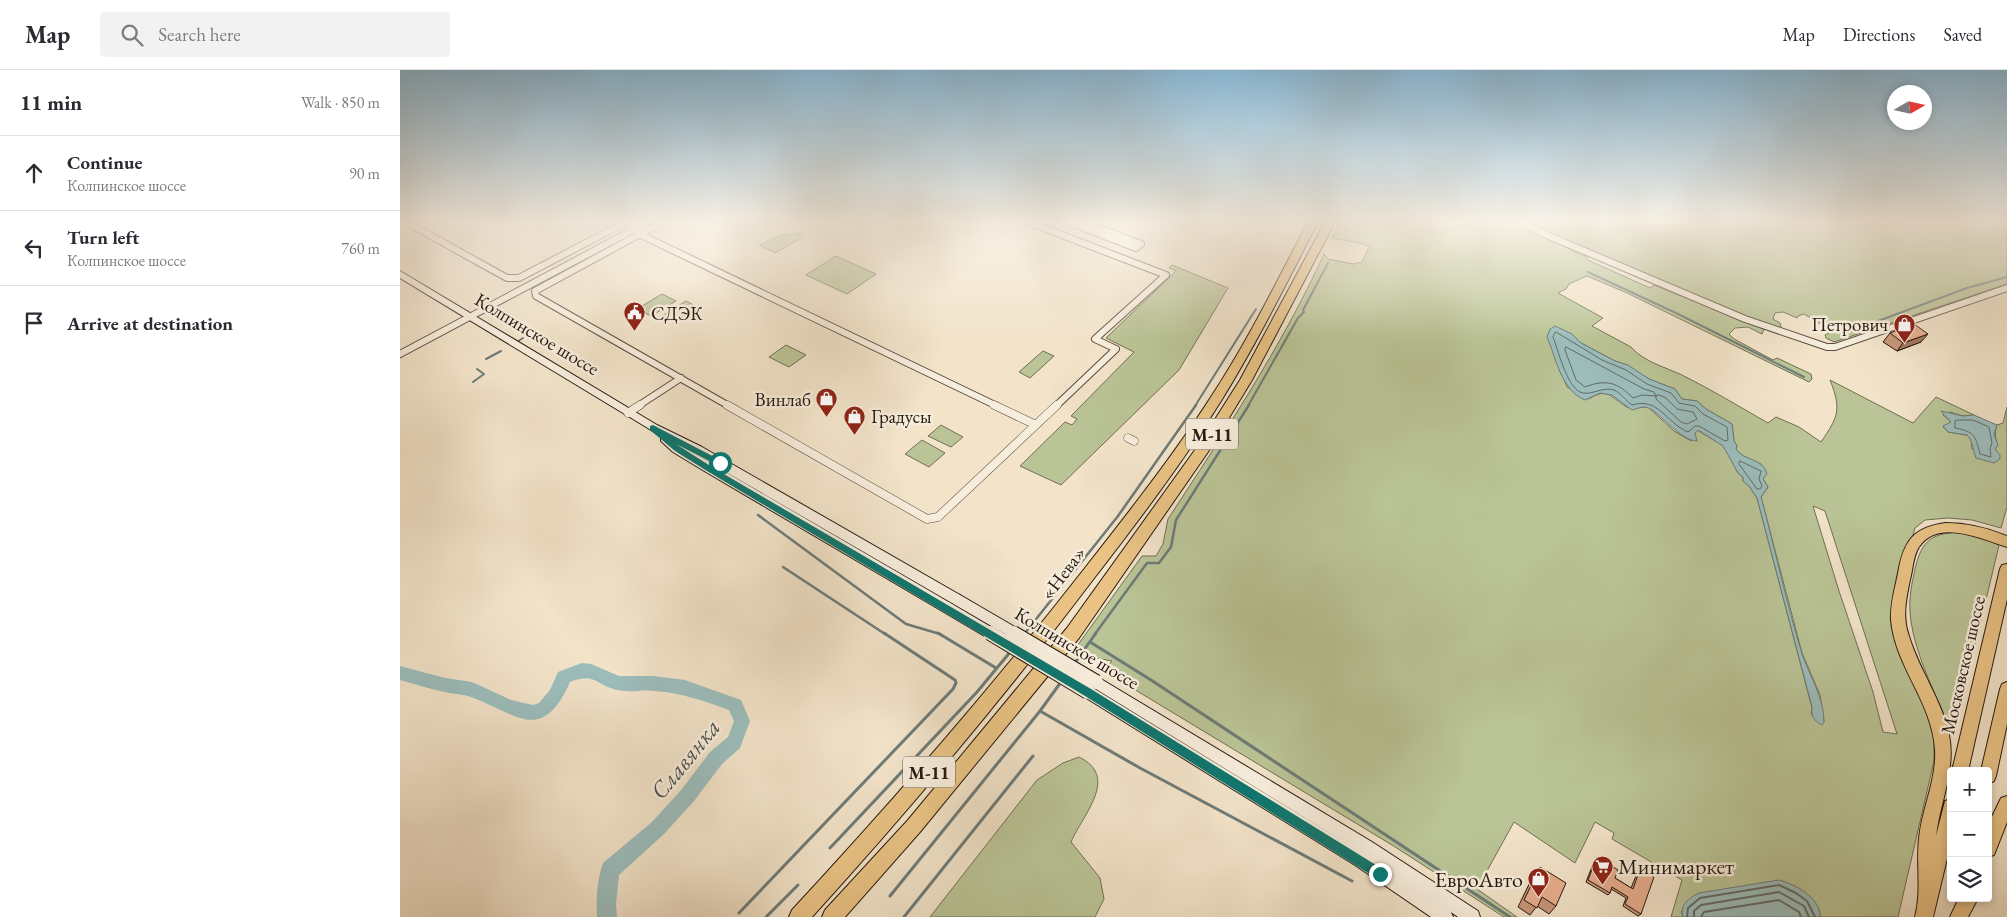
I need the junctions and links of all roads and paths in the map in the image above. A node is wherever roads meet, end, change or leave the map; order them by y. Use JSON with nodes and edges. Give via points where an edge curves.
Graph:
{"nodes":[{"id":1,"x":477,"y":262,"type":"edge"},
{"id":2,"x":550,"y":262,"type":"edge"},
{"id":3,"x":566,"y":262,"type":"edge"},
{"id":4,"x":571,"y":262,"type":"edge"},
{"id":5,"x":586,"y":262,"type":"edge"},
{"id":6,"x":698,"y":262,"type":"edge"},
{"id":7,"x":1131,"y":262,"type":"edge"},
{"id":8,"x":1292,"y":262,"type":"edge"},
{"id":9,"x":1309,"y":262,"type":"edge"},
{"id":10,"x":1609,"y":262,"type":"edge"},
{"id":11,"x":400,"y":274,"type":"edge"},
{"id":12,"x":2007,"y":288,"type":"edge"},
{"id":13,"x":468,"y":315,"type":"junction"},
{"id":14,"x":400,"y":349,"type":"edge"},
{"id":15,"x":400,"y":354,"type":"edge"},
{"id":16,"x":681,"y":378,"type":"junction"},
{"id":17,"x":628,"y":412,"type":"junction"},
{"id":18,"x":1034,"y":424,"type":"junction"},
{"id":19,"x":2007,"y":542,"type":"edge"},
{"id":20,"x":2007,"y":569,"type":"edge"},
{"id":21,"x":1092,"y":687,"type":"junction"},
{"id":22,"x":2007,"y":689,"type":"edge"},
{"id":23,"x":1961,"y":767,"type":"edge"},
{"id":24,"x":1990,"y":767,"type":"edge"},
{"id":25,"x":2007,"y":804,"type":"edge"},
{"id":26,"x":1950,"y":812,"type":"edge"},
{"id":27,"x":1992,"y":835,"type":"edge"},
{"id":28,"x":1961,"y":902,"type":"edge"},
{"id":29,"x":1968,"y":902,"type":"edge"},
{"id":30,"x":1926,"y":910,"type":"edge"},
{"id":31,"x":799,"y":917,"type":"edge"},
{"id":32,"x":832,"y":917,"type":"edge"},
{"id":33,"x":1445,"y":917,"type":"edge"},
{"id":34,"x":1472,"y":917,"type":"edge"},
{"id":35,"x":1959,"y":917,"type":"edge"}],
"edges":[{"from":1,"to":2,"type":"street","via":[[507,278],[519,278]]},
{"from":3,"to":13,"type":"street"},
{"from":4,"to":13,"type":"street"},
{"from":5,"to":16,"type":"street","via":[[535,291],[536,296]]},
{"from":6,"to":18,"type":"street"},
{"from":7,"to":18,"type":"street","via":[[1166,275],[1095,339],[1116,349]]},
{"from":8,"to":31,"type":"highway","name":"«Нева»","number":"М-11","via":[[1231,376],[1134,515],[1052,622],[896,811]]},
{"from":9,"to":32,"type":"highway","number":"М-11","via":[[1246,380],[1204,446],[1073,633],[914,826]]},
{"from":10,"to":12,"type":"street","via":[[1778,332],[1826,347]]},
{"from":11,"to":13,"type":"main road","name":"Колпинское шоссе"},
{"from":13,"to":14,"type":"street"},
{"from":13,"to":15,"type":"street"},
{"from":13,"to":17,"type":"main road","name":"Колпинское шоссе"},
{"from":16,"to":17,"type":"street"},
{"from":16,"to":18,"type":"street","via":[[927,519],[938,517]]},
{"from":17,"to":21,"type":"main road","name":"Колпинское шоссе","bridge":true,"via":[[710,469],[952,604]]},
{"from":19,"to":30,"type":"highway","via":[[1979,532],[1949,528],[1925,533],[1912,547],[1898,604],[1898,621],[1907,652],[1942,735],[1944,750],[1927,838]]},
{"from":20,"to":23,"type":"highway","name":"Московское шоссе"},
{"from":21,"to":33,"type":"main road","name":"Колпинское шоссе"},
{"from":21,"to":34,"type":"main road","name":"Колпинское шоссе","via":[[1367,847]]},
{"from":22,"to":24,"type":"highway"},
{"from":25,"to":27,"type":"highway"},
{"from":26,"to":30,"type":"highway"},
{"from":28,"to":35,"type":"highway"},
{"from":29,"to":35,"type":"highway"}]}
